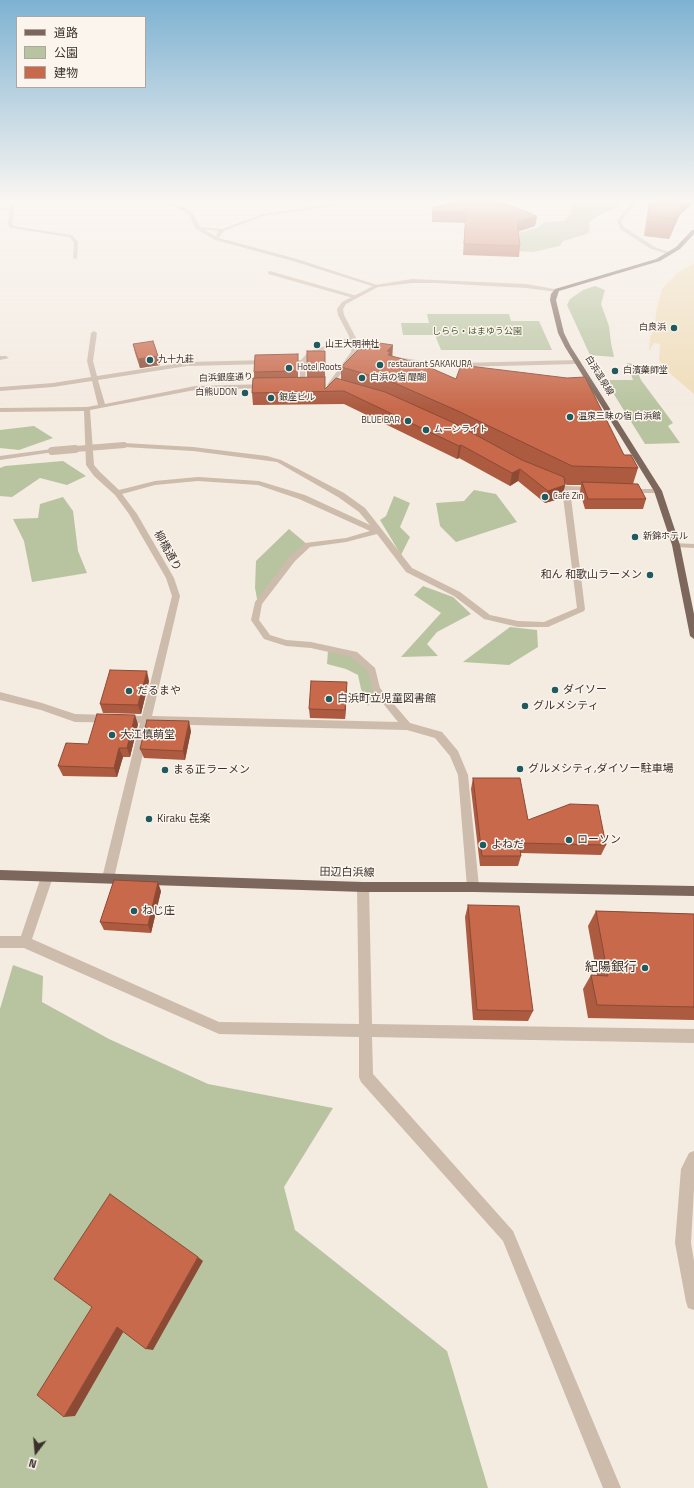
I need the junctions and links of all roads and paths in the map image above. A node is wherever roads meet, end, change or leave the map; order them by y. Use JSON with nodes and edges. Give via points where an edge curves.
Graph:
{"nodes":[{"id":1,"x":328,"y":270,"type":"edge"},
{"id":2,"x":626,"y":270,"type":"edge"},
{"id":3,"x":270,"y":273,"type":"dead end"},
{"id":4,"x":377,"y":286,"type":"junction"},
{"id":5,"x":557,"y":290,"type":"junction"},
{"id":6,"x":355,"y":297,"type":"junction"},
{"id":7,"x":94,"y":333,"type":"dead end"},
{"id":8,"x":353,"y":338,"type":"junction"},
{"id":9,"x":354,"y":352,"type":"junction"},
{"id":10,"x":362,"y":354,"type":"edge"},
{"id":11,"x":392,"y":358,"type":"edge"},
{"id":12,"x":273,"y":362,"type":"edge"},
{"id":13,"x":280,"y":362,"type":"edge"},
{"id":14,"x":303,"y":362,"type":"junction"},
{"id":15,"x":578,"y":362,"type":"junction"},
{"id":16,"x":94,"y":378,"type":"junction"},
{"id":17,"x":274,"y":385,"type":"edge"},
{"id":18,"x":303,"y":385,"type":"edge"},
{"id":19,"x":330,"y":385,"type":"edge"},
{"id":20,"x":0,"y":389,"type":"edge"},
{"id":21,"x":102,"y":406,"type":"junction"},
{"id":22,"x":87,"y":409,"type":"junction"},
{"id":23,"x":0,"y":410,"type":"edge"},
{"id":24,"x":0,"y":458,"type":"edge"},
{"id":25,"x":548,"y":480,"type":"edge"},
{"id":26,"x":566,"y":488,"type":"junction"},
{"id":27,"x":601,"y":490,"type":"edge"},
{"id":28,"x":622,"y":491,"type":"edge"},
{"id":29,"x":658,"y":491,"type":"junction"},
{"id":30,"x":118,"y":493,"type":"junction"},
{"id":31,"x":379,"y":532,"type":"junction"},
{"id":32,"x":676,"y":545,"type":"junction"},
{"id":33,"x":694,"y":546,"type":"edge"},
{"id":34,"x":694,"y":636,"type":"edge"},
{"id":35,"x":0,"y":696,"type":"edge"},
{"id":36,"x":146,"y":720,"type":"junction"},
{"id":37,"x":407,"y":726,"type":"junction"},
{"id":38,"x":0,"y":875,"type":"edge"},
{"id":39,"x":47,"y":877,"type":"junction"},
{"id":40,"x":108,"y":878,"type":"junction"},
{"id":41,"x":363,"y":887,"type":"junction"},
{"id":42,"x":473,"y":887,"type":"junction"},
{"id":43,"x":694,"y":891,"type":"edge"},
{"id":44,"x":0,"y":942,"type":"edge"},
{"id":45,"x":25,"y":942,"type":"junction"},
{"id":46,"x":365,"y":1030,"type":"junction"},
{"id":47,"x":694,"y":1036,"type":"edge"},
{"id":48,"x":694,"y":1158,"type":"edge"},
{"id":49,"x":694,"y":1302,"type":"edge"},
{"id":50,"x":612,"y":1488,"type":"edge"}],
"edges":[{"from":1,"to":4,"type":"street"},
{"from":2,"to":5,"type":"main road"},
{"from":3,"to":6,"type":"street"},
{"from":4,"to":5,"type":"street","via":[[435,281]]},
{"from":4,"to":6,"type":"street"},
{"from":5,"to":15,"type":"main road","name":"白浜温泉線","via":[[553,300],[561,333]]},
{"from":6,"to":8,"type":"street","via":[[344,303],[340,309]]},
{"from":7,"to":16,"type":"street","via":[[90,361]]},
{"from":8,"to":9,"type":"street"},
{"from":8,"to":14,"type":"street","via":[[310,353]]},
{"from":9,"to":10,"type":"street"},
{"from":9,"to":19,"type":"street"},
{"from":11,"to":15,"type":"street","via":[[429,364],[458,365]]},
{"from":12,"to":16,"type":"street","via":[[187,364]]},
{"from":13,"to":14,"type":"street"},
{"from":14,"to":18,"type":"street"},
{"from":15,"to":29,"type":"main road","name":"白浜温泉線"},
{"from":16,"to":20,"type":"street","via":[[53,385]]},
{"from":16,"to":21,"type":"street"},
{"from":17,"to":21,"type":"street","name":"白浜銀座通り","via":[[195,388]]},
{"from":21,"to":22,"type":"street","name":"白浜銀座通り"},
{"from":22,"to":23,"type":"street","name":"白浜銀座通り"},
{"from":22,"to":30,"type":"street","name":"柳橋通り","via":[[90,465]]},
{"from":24,"to":31,"type":"street","bridge":true,"via":[[124,445],[193,449],[267,458],[279,461],[323,485],[362,510]]},
{"from":25,"to":26,"type":"street"},
{"from":26,"to":27,"type":"street"},
{"from":26,"to":31,"type":"street","via":[[581,609],[545,625],[518,624],[487,617],[457,594],[409,570]]},
{"from":28,"to":29,"type":"street"},
{"from":29,"to":32,"type":"main road","name":"白浜温泉線"},
{"from":30,"to":31,"type":"street","via":[[155,483],[198,479],[259,483],[302,497]]},
{"from":30,"to":36,"type":"street","name":"柳橋通り","via":[[170,578],[176,596]]},
{"from":31,"to":37,"type":"street","via":[[308,545],[292,559],[258,604],[255,620],[267,637],[286,643],[311,645],[354,654],[372,670],[376,689]]},
{"from":32,"to":33,"type":"street"},
{"from":32,"to":34,"type":"main road","name":"白浜温泉線"},
{"from":35,"to":36,"type":"street","via":[[76,718]]},
{"from":36,"to":37,"type":"street"},
{"from":36,"to":40,"type":"street","name":"柳橋通り"},
{"from":37,"to":42,"type":"street","via":[[438,735],[454,754],[463,775]]},
{"from":38,"to":39,"type":"main road","name":"田辺白浜線"},
{"from":39,"to":40,"type":"main road","name":"田辺白浜線"},
{"from":39,"to":45,"type":"street"},
{"from":40,"to":41,"type":"main road","name":"田辺白浜線"},
{"from":41,"to":42,"type":"main road","name":"田辺白浜線"},
{"from":41,"to":46,"type":"street"},
{"from":42,"to":43,"type":"main road","name":"田辺白浜線"},
{"from":44,"to":45,"type":"street"},
{"from":45,"to":46,"type":"street","via":[[219,1028]]},
{"from":46,"to":47,"type":"street"},
{"from":46,"to":50,"type":"street","via":[[366,1077],[508,1236]]},
{"from":48,"to":49,"type":"street","via":[[688,1168],[683,1243]]}]}
